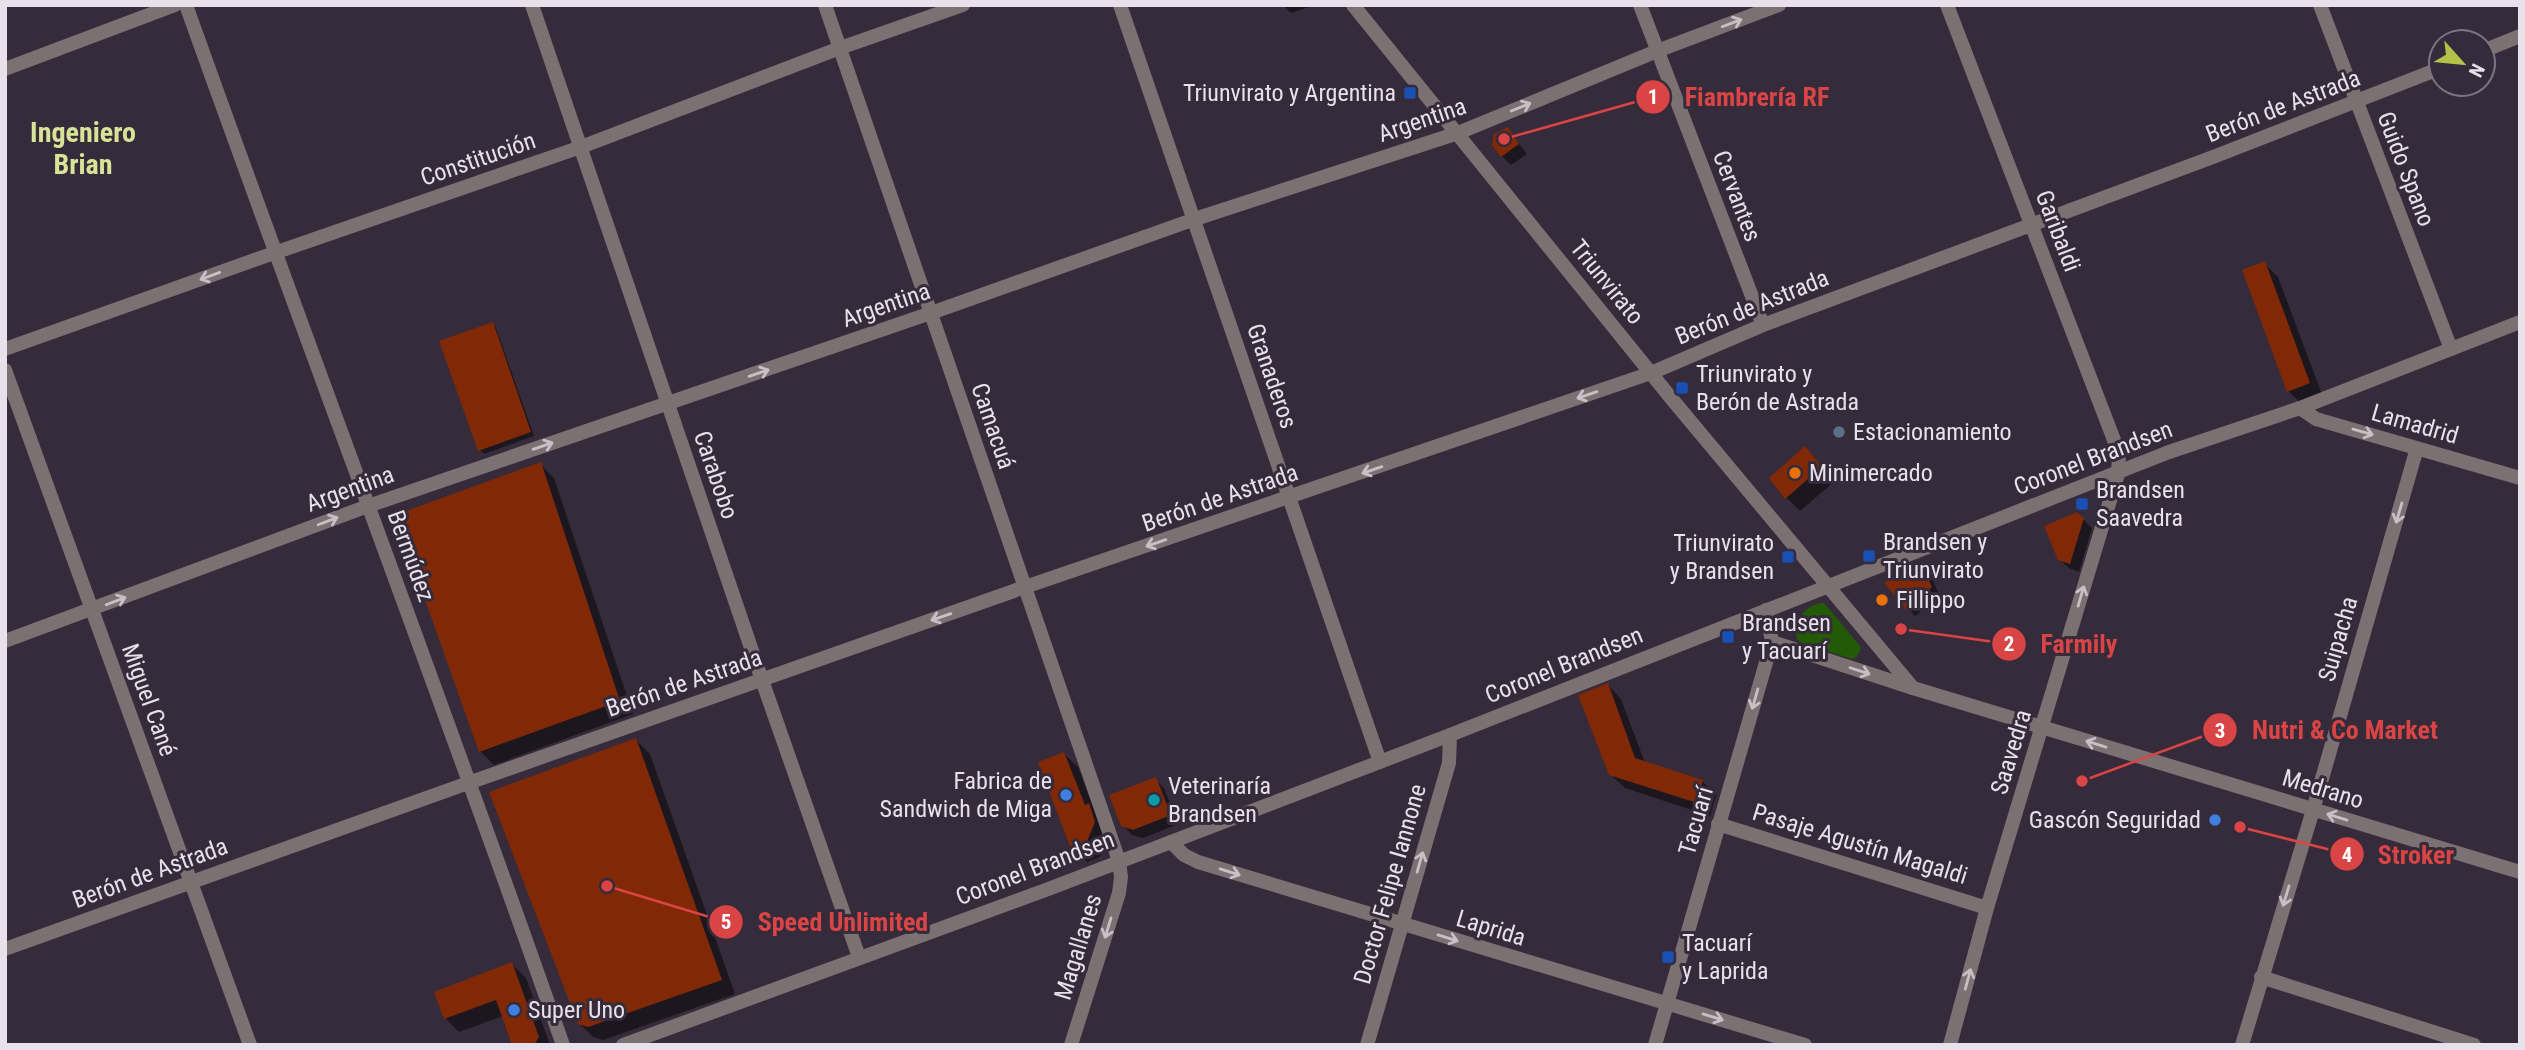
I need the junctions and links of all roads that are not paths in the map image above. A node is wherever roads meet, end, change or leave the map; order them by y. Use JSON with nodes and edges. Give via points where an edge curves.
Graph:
{"nodes":[{"id":1,"x":175,"y":5,"type":"edge"},
{"id":2,"x":186,"y":5,"type":"edge"},
{"id":3,"x":532,"y":5,"type":"edge"},
{"id":4,"x":825,"y":5,"type":"edge"},
{"id":5,"x":963,"y":5,"type":"edge"},
{"id":6,"x":1119,"y":5,"type":"edge"},
{"id":7,"x":1353,"y":5,"type":"edge"},
{"id":8,"x":1640,"y":5,"type":"edge"},
{"id":9,"x":1779,"y":5,"type":"edge"},
{"id":10,"x":1947,"y":5,"type":"edge"},
{"id":11,"x":2320,"y":5,"type":"edge"},
{"id":12,"x":2520,"y":36,"type":"edge"},
{"id":13,"x":2497,"y":45,"type":"edge"},
{"id":14,"x":840,"y":48,"type":"junction"},
{"id":15,"x":1657,"y":51,"type":"junction"},
{"id":16,"x":5,"y":69,"type":"edge"},
{"id":17,"x":2427,"y":74,"type":"edge"},
{"id":18,"x":2356,"y":103,"type":"junction"},
{"id":19,"x":1458,"y":133,"type":"junction"},
{"id":20,"x":581,"y":147,"type":"junction"},
{"id":21,"x":1195,"y":219,"type":"junction"},
{"id":22,"x":2032,"y":226,"type":"junction"},
{"id":23,"x":274,"y":253,"type":"junction"},
{"id":24,"x":930,"y":313,"type":"junction"},
{"id":25,"x":2520,"y":322,"type":"edge"},
{"id":26,"x":1763,"y":325,"type":"junction"},
{"id":27,"x":5,"y":349,"type":"edge"},
{"id":28,"x":2451,"y":349,"type":"junction"},
{"id":29,"x":5,"y":370,"type":"edge"},
{"id":30,"x":1651,"y":373,"type":"junction"},
{"id":31,"x":667,"y":404,"type":"junction"},
{"id":32,"x":2300,"y":408,"type":"junction"},
{"id":33,"x":2417,"y":448,"type":"junction"},
{"id":34,"x":2118,"y":474,"type":"junction"},
{"id":35,"x":2520,"y":478,"type":"edge"},
{"id":36,"x":1289,"y":498,"type":"junction"},
{"id":37,"x":368,"y":506,"type":"junction"},
{"id":38,"x":1828,"y":586,"type":"junction"},
{"id":39,"x":1025,"y":587,"type":"junction"},
{"id":40,"x":92,"y":610,"type":"junction"},
{"id":41,"x":1766,"y":610,"type":"junction"},
{"id":42,"x":5,"y":641,"type":"edge"},
{"id":43,"x":1772,"y":642,"type":"junction"},
{"id":44,"x":762,"y":680,"type":"junction"},
{"id":45,"x":1913,"y":688,"type":"junction"},
{"id":46,"x":2042,"y":728,"type":"junction"},
{"id":47,"x":1450,"y":735,"type":"junction"},
{"id":48,"x":1380,"y":762,"type":"junction"},
{"id":49,"x":471,"y":782,"type":"junction"},
{"id":50,"x":2313,"y":810,"type":"junction"},
{"id":51,"x":1718,"y":824,"type":"junction"},
{"id":52,"x":1171,"y":842,"type":"junction"},
{"id":53,"x":1119,"y":861,"type":"junction"},
{"id":54,"x":2520,"y":872,"type":"edge"},
{"id":55,"x":193,"y":883,"type":"junction"},
{"id":56,"x":1987,"y":908,"type":"junction"},
{"id":57,"x":1402,"y":925,"type":"junction"},
{"id":58,"x":5,"y":949,"type":"edge"},
{"id":59,"x":859,"y":957,"type":"junction"},
{"id":60,"x":2261,"y":977,"type":"junction"},
{"id":61,"x":1667,"y":1004,"type":"junction"},
{"id":62,"x":250,"y":1045,"type":"edge"},
{"id":63,"x":563,"y":1045,"type":"edge"},
{"id":64,"x":624,"y":1045,"type":"edge"},
{"id":65,"x":1071,"y":1045,"type":"edge"},
{"id":66,"x":1367,"y":1045,"type":"edge"},
{"id":67,"x":1655,"y":1045,"type":"edge"},
{"id":68,"x":1805,"y":1045,"type":"edge"},
{"id":69,"x":1950,"y":1045,"type":"edge"},
{"id":70,"x":2242,"y":1045,"type":"edge"},
{"id":71,"x":2474,"y":1045,"type":"edge"}],
"edges":[{"from":1,"to":16,"type":"street"},
{"from":2,"to":23,"type":"street","name":"Bermúdez"},
{"from":3,"to":20,"type":"street","name":"Carabobo"},
{"from":4,"to":14,"type":"street","name":"Camacuá"},
{"from":5,"to":14,"type":"street","name":"Constitución"},
{"from":6,"to":21,"type":"street","name":"Granaderos"},
{"from":7,"to":19,"type":"street","name":"Triunvirato"},
{"from":8,"to":15,"type":"street","name":"Cervantes"},
{"from":15,"to":9,"type":"street","name":"Argentina","one_way":true},
{"from":10,"to":22,"type":"street","name":"Garibaldi"},
{"from":11,"to":18,"type":"street","name":"Guido Spano"},
{"from":12,"to":13,"type":"street"},
{"from":14,"to":20,"type":"street","name":"Constitución"},
{"from":14,"to":24,"type":"street","name":"Camacuá"},
{"from":19,"to":15,"type":"street","name":"Argentina","one_way":true},
{"from":15,"to":26,"type":"street","name":"Cervantes"},
{"from":17,"to":18,"type":"street","name":"Berón de Astrada"},
{"from":18,"to":22,"type":"street","name":"Berón de Astrada"},
{"from":18,"to":28,"type":"street","name":"Guido Spano"},
{"from":19,"to":21,"type":"street","name":"Argentina"},
{"from":19,"to":30,"type":"street","name":"Triunvirato"},
{"from":20,"to":23,"type":"street","name":"Constitución"},
{"from":20,"to":31,"type":"street","name":"Carabobo"},
{"from":21,"to":24,"type":"street","name":"Argentina"},
{"from":21,"to":36,"type":"street","name":"Granaderos"},
{"from":22,"to":26,"type":"street","name":"Berón de Astrada"},
{"from":22,"to":34,"type":"street","name":"Garibaldi","via":[[2119,453]]},
{"from":23,"to":27,"type":"street","name":"Constitución","one_way":true},
{"from":23,"to":37,"type":"street","name":"Bermúdez"},
{"from":31,"to":24,"type":"street","name":"Argentina","one_way":true},
{"from":24,"to":39,"type":"street","name":"Camacuá"},
{"from":25,"to":28,"type":"street","name":"Coronel Brandsen"},
{"from":26,"to":30,"type":"street","name":"Berón de Astrada"},
{"from":28,"to":32,"type":"street","name":"Coronel Brandsen"},
{"from":29,"to":40,"type":"street","name":"Miguel Cané"},
{"from":30,"to":36,"type":"street","name":"Berón de Astrada","one_way":true},
{"from":30,"to":38,"type":"street","name":"Triunvirato"},
{"from":37,"to":31,"type":"street","name":"Argentina","one_way":true},
{"from":31,"to":44,"type":"street","name":"Carabobo"},
{"from":32,"to":33,"type":"street","name":"Lamadrid","one_way":true,"via":[[2316,419]]},
{"from":32,"to":34,"type":"street","name":"Coronel Brandsen"},
{"from":33,"to":35,"type":"street","name":"Lamadrid"},
{"from":33,"to":50,"type":"street","name":"Suipacha","one_way":true},
{"from":34,"to":38,"type":"street","name":"Coronel Brandsen"},
{"from":46,"to":34,"type":"street","name":"Saavedra","one_way":true},
{"from":36,"to":39,"type":"street","name":"Berón de Astrada","one_way":true},
{"from":36,"to":48,"type":"street","name":"Granaderos"},
{"from":40,"to":37,"type":"street","name":"Argentina","one_way":true},
{"from":37,"to":49,"type":"street","name":"Bermúdez"},
{"from":38,"to":41,"type":"street","name":"Coronel Brandsen"},
{"from":38,"to":45,"type":"street"},
{"from":39,"to":44,"type":"street","name":"Berón de Astrada","one_way":true},
{"from":39,"to":53,"type":"street","name":"Camacuá"},
{"from":40,"to":42,"type":"street","name":"Argentina"},
{"from":40,"to":55,"type":"street","name":"Miguel Cané"},
{"from":41,"to":43,"type":"street","name":"Tacuarí"},
{"from":41,"to":47,"type":"street","name":"Coronel Brandsen"},
{"from":43,"to":45,"type":"street","name":"Medrano","one_way":true},
{"from":43,"to":51,"type":"street","name":"Tacuarí","one_way":true},
{"from":44,"to":49,"type":"street","name":"Berón de Astrada"},
{"from":44,"to":59,"type":"street","name":"Carabobo"},
{"from":45,"to":46,"type":"street","name":"Medrano"},
{"from":50,"to":46,"type":"street","name":"Medrano","one_way":true},
{"from":46,"to":56,"type":"street","name":"Saavedra"},
{"from":47,"to":48,"type":"street","name":"Coronel Brandsen"},
{"from":57,"to":47,"type":"street","name":"Doctor Felipe Iannone","one_way":true,"via":[[1449,763]]},
{"from":48,"to":52,"type":"street","name":"Coronel Brandsen"},
{"from":49,"to":55,"type":"street","name":"Berón de Astrada"},
{"from":49,"to":63,"type":"street","name":"Bermúdez"},
{"from":54,"to":50,"type":"street","name":"Medrano","one_way":true},
{"from":50,"to":60,"type":"street","name":"Suipacha","one_way":true},
{"from":51,"to":56,"type":"street","name":"Pasaje Agustín Magaldi"},
{"from":51,"to":61,"type":"street","name":"Tacuarí"},
{"from":52,"to":53,"type":"street","name":"Coronel Brandsen"},
{"from":52,"to":57,"type":"street","name":"Laprida","one_way":true,"via":[[1198,862]]},
{"from":53,"to":59,"type":"street","name":"Coronel Brandsen"},
{"from":53,"to":65,"type":"street","name":"Magallanes","one_way":true,"via":[[1119,893]]},
{"from":55,"to":58,"type":"street","name":"Berón de Astrada"},
{"from":55,"to":62,"type":"street","name":"Miguel Cané"},
{"from":69,"to":56,"type":"street","name":"Saavedra","one_way":true},
{"from":57,"to":61,"type":"street","name":"Laprida","one_way":true},
{"from":57,"to":66,"type":"street","name":"Doctor Felipe Iannone"},
{"from":59,"to":64,"type":"street","name":"Coronel Brandsen"},
{"from":60,"to":70,"type":"street","name":"Suipacha"},
{"from":60,"to":71,"type":"street"},
{"from":61,"to":67,"type":"street","name":"Tacuarí"},
{"from":61,"to":68,"type":"street","name":"Laprida","one_way":true}]}
